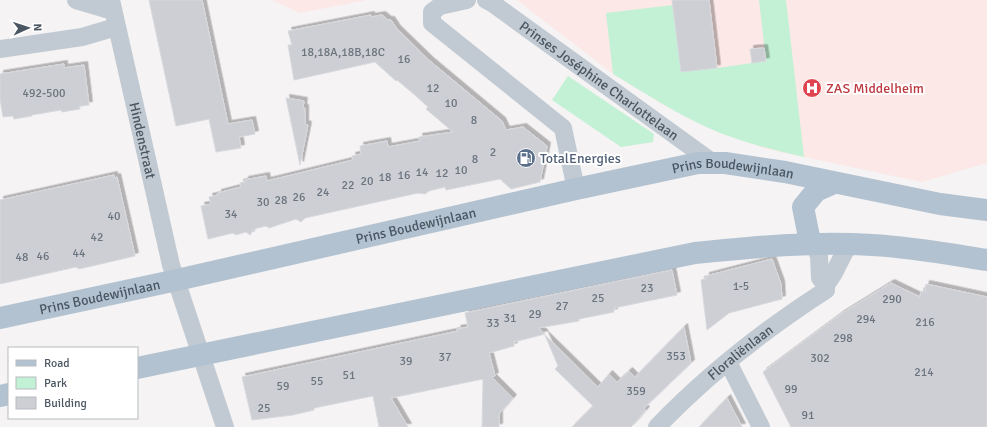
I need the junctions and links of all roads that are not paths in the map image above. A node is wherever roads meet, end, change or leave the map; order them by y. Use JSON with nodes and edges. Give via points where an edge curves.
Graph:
{"nodes":[{"id":1,"x":76,"y":0,"type":"edge"},
{"id":2,"x":467,"y":0,"type":"edge"},
{"id":3,"x":486,"y":0,"type":"edge"},
{"id":4,"x":114,"y":13,"type":"edge"},
{"id":5,"x":0,"y":49,"type":"edge"},
{"id":6,"x":712,"y":162,"type":"junction"},
{"id":7,"x":834,"y":183,"type":"junction"},
{"id":8,"x":576,"y":189,"type":"junction"},
{"id":9,"x":987,"y":210,"type":"edge"},
{"id":10,"x":814,"y":244,"type":"junction"},
{"id":11,"x":853,"y":244,"type":"junction"},
{"id":12,"x":987,"y":260,"type":"edge"},
{"id":13,"x":177,"y":280,"type":"junction"},
{"id":14,"x":826,"y":284,"type":"junction"},
{"id":15,"x":0,"y":318,"type":"edge"},
{"id":16,"x":201,"y":355,"type":"junction"},
{"id":17,"x":728,"y":362,"type":"junction"},
{"id":18,"x":138,"y":368,"type":"edge"},
{"id":19,"x":225,"y":427,"type":"edge"},
{"id":20,"x":657,"y":427,"type":"edge"},
{"id":21,"x":761,"y":427,"type":"edge"}],
"edges":[{"from":1,"to":4,"type":"street"},
{"from":2,"to":8,"type":"street","via":[[440,6],[432,12],[432,23],[562,128]]},
{"from":3,"to":6,"type":"street","name":"Prinses Joséphine Charlottelaan"},
{"from":4,"to":5,"type":"street","via":[[82,37]]},
{"from":4,"to":13,"type":"street","name":"Hindenstraat","via":[[171,265]]},
{"from":6,"to":7,"type":"main road","name":"Prins Boudewijnlaan","via":[[785,172]]},
{"from":6,"to":8,"type":"main road","name":"Prins Boudewijnlaan","via":[[684,165]]},
{"from":7,"to":9,"type":"main road","name":"Prins Boudewijnlaan","via":[[940,204]]},
{"from":7,"to":10,"type":"main road","via":[[816,191],[803,207],[809,237]]},
{"from":8,"to":13,"type":"main road","name":"Prins Boudewijnlaan"},
{"from":10,"to":11,"type":"main road"},
{"from":10,"to":14,"type":"street","via":[[819,256],[820,278]]},
{"from":10,"to":16,"type":"main road","via":[[695,253]]},
{"from":11,"to":12,"type":"main road","via":[[936,251]]},
{"from":11,"to":14,"type":"street","name":"Floraliënlaan","via":[[845,251]]},
{"from":13,"to":15,"type":"main road","name":"Prins Boudewijnlaan"},
{"from":13,"to":16,"type":"street","name":"Hindenstraat"},
{"from":14,"to":17,"type":"street","name":"Floraliënlaan","via":[[826,290]]},
{"from":16,"to":18,"type":"main road"},
{"from":16,"to":19,"type":"street","name":"Hindenstraat"},
{"from":17,"to":20,"type":"street","name":"Floraliënlaan","via":[[692,391]]},
{"from":17,"to":21,"type":"street"}]}
